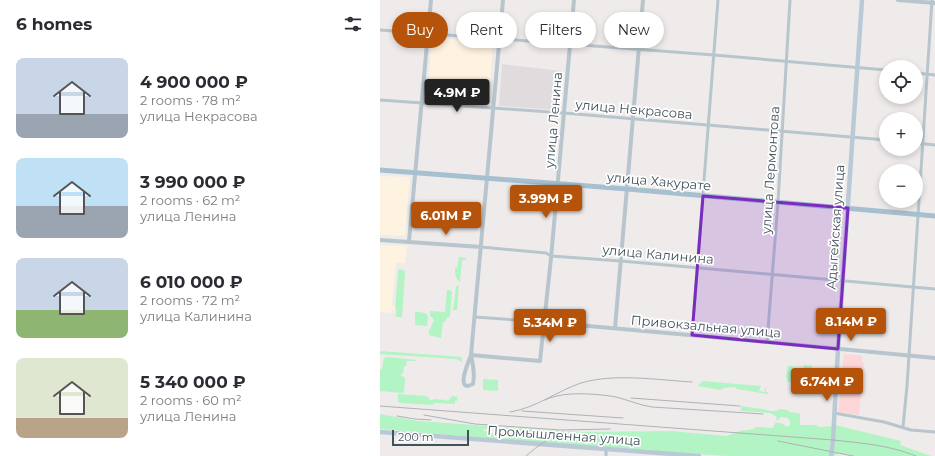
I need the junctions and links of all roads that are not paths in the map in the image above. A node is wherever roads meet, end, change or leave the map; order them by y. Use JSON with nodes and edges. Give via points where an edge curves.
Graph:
{"nodes":[{"id":1,"x":431,"y":0,"type":"edge"},
{"id":2,"x":503,"y":0,"type":"edge"},
{"id":3,"x":574,"y":0,"type":"edge"},
{"id":4,"x":643,"y":0,"type":"edge"},
{"id":5,"x":718,"y":0,"type":"edge"},
{"id":6,"x":790,"y":0,"type":"edge"},
{"id":7,"x":862,"y":0,"type":"edge"},
{"id":8,"x":898,"y":0,"type":"edge"},
{"id":9,"x":933,"y":2,"type":"edge"},
{"id":10,"x":430,"y":12,"type":"edge"},
{"id":11,"x":502,"y":12,"type":"edge"},
{"id":12,"x":573,"y":12,"type":"edge"},
{"id":13,"x":380,"y":30,"type":"edge"},
{"id":14,"x":392,"y":31,"type":"edge"},
{"id":15,"x":596,"y":46,"type":"edge"},
{"id":16,"x":427,"y":48,"type":"edge"},
{"id":17,"x":498,"y":48,"type":"edge"},
{"id":18,"x":570,"y":48,"type":"edge"},
{"id":19,"x":639,"y":49,"type":"junction"},
{"id":20,"x":714,"y":55,"type":"junction"},
{"id":21,"x":787,"y":62,"type":"junction"},
{"id":22,"x":857,"y":67,"type":"junction"},
{"id":23,"x":879,"y":69,"type":"edge"},
{"id":24,"x":923,"y":74,"type":"edge"},
{"id":25,"x":928,"y":74,"type":"junction"},
{"id":26,"x":935,"y":75,"type":"edge"},
{"id":27,"x":380,"y":100,"type":"edge"},
{"id":28,"x":422,"y":102,"type":"junction"},
{"id":29,"x":493,"y":108,"type":"junction"},
{"id":30,"x":564,"y":113,"type":"junction"},
{"id":31,"x":633,"y":119,"type":"junction"},
{"id":32,"x":709,"y":125,"type":"junction"},
{"id":33,"x":783,"y":132,"type":"junction"},
{"id":34,"x":923,"y":132,"type":"edge"},
{"id":35,"x":853,"y":137,"type":"junction"},
{"id":36,"x":879,"y":139,"type":"edge"},
{"id":37,"x":923,"y":144,"type":"edge"},
{"id":38,"x":935,"y":145,"type":"edge"},
{"id":39,"x":921,"y":156,"type":"edge"},
{"id":40,"x":380,"y":170,"type":"edge"},
{"id":41,"x":416,"y":173,"type":"junction"},
{"id":42,"x":486,"y":178,"type":"junction"},
{"id":43,"x":557,"y":183,"type":"junction"},
{"id":44,"x":627,"y":189,"type":"junction"},
{"id":45,"x":702,"y":196,"type":"junction"},
{"id":46,"x":778,"y":202,"type":"junction"},
{"id":47,"x":848,"y":208,"type":"junction"},
{"id":48,"x":918,"y":214,"type":"junction"},
{"id":49,"x":935,"y":216,"type":"edge"},
{"id":50,"x":380,"y":240,"type":"edge"},
{"id":51,"x":409,"y":241,"type":"junction"},
{"id":52,"x":481,"y":247,"type":"junction"},
{"id":53,"x":551,"y":256,"type":"junction"},
{"id":54,"x":621,"y":261,"type":"junction"},
{"id":55,"x":697,"y":268,"type":"junction"},
{"id":56,"x":772,"y":274,"type":"junction"},
{"id":57,"x":843,"y":281,"type":"junction"},
{"id":58,"x":913,"y":287,"type":"junction"},
{"id":59,"x":935,"y":289,"type":"edge"},
{"id":60,"x":475,"y":317,"type":"junction"},
{"id":61,"x":544,"y":322,"type":"junction"},
{"id":62,"x":615,"y":328,"type":"junction"},
{"id":63,"x":692,"y":335,"type":"junction"},
{"id":64,"x":767,"y":342,"type":"junction"},
{"id":65,"x":838,"y":349,"type":"junction"},
{"id":66,"x":471,"y":355,"type":"junction"},
{"id":67,"x":909,"y":355,"type":"junction"},
{"id":68,"x":935,"y":358,"type":"edge"},
{"id":69,"x":465,"y":372,"type":"junction"},
{"id":70,"x":473,"y":373,"type":"junction"},
{"id":71,"x":834,"y":413,"type":"junction"},
{"id":72,"x":903,"y":427,"type":"junction"},
{"id":73,"x":380,"y":432,"type":"edge"},
{"id":74,"x":935,"y":432,"type":"edge"},
{"id":75,"x":606,"y":449,"type":"junction"},
{"id":76,"x":669,"y":455,"type":"edge"},
{"id":77,"x":606,"y":456,"type":"edge"},
{"id":78,"x":699,"y":456,"type":"edge"},
{"id":79,"x":831,"y":456,"type":"edge"}],
"edges":[{"from":1,"to":10,"type":"street"},
{"from":2,"to":11,"type":"street"},
{"from":3,"to":12,"type":"street","name":"улица Ленина"},
{"from":4,"to":19,"type":"street"},
{"from":5,"to":20,"type":"street"},
{"from":6,"to":21,"type":"street","name":"улица Лермонтова"},
{"from":7,"to":22,"type":"main road","name":"Адыгейская улица"},
{"from":8,"to":9,"type":"street"},
{"from":9,"to":25,"type":"street"},
{"from":13,"to":14,"type":"street"},
{"from":15,"to":19,"type":"street"},
{"from":16,"to":28,"type":"street"},
{"from":17,"to":29,"type":"street"},
{"from":18,"to":30,"type":"street","name":"улица Ленина"},
{"from":19,"to":20,"type":"street"},
{"from":19,"to":31,"type":"street"},
{"from":20,"to":21,"type":"street"},
{"from":20,"to":32,"type":"street"},
{"from":21,"to":22,"type":"street"},
{"from":21,"to":33,"type":"street","name":"улица Лермонтова"},
{"from":22,"to":23,"type":"street"},
{"from":22,"to":35,"type":"main road","name":"Адыгейская улица"},
{"from":24,"to":25,"type":"street"},
{"from":25,"to":26,"type":"street"},
{"from":25,"to":34,"type":"street"},
{"from":27,"to":28,"type":"street","name":"улица Некрасова"},
{"from":28,"to":29,"type":"street","name":"улица Некрасова"},
{"from":28,"to":41,"type":"street"},
{"from":29,"to":30,"type":"street","name":"улица Некрасова"},
{"from":29,"to":42,"type":"street"},
{"from":30,"to":31,"type":"street","name":"улица Некрасова"},
{"from":30,"to":43,"type":"street","name":"улица Ленина"},
{"from":31,"to":32,"type":"street","name":"улица Некрасова"},
{"from":31,"to":44,"type":"street"},
{"from":32,"to":33,"type":"street","name":"улица Некрасова"},
{"from":32,"to":45,"type":"street"},
{"from":33,"to":35,"type":"street","name":"улица Некрасова"},
{"from":33,"to":46,"type":"street","name":"улица Лермонтова"},
{"from":35,"to":36,"type":"street","name":"улица Некрасова"},
{"from":35,"to":47,"type":"main road","name":"Адыгейская улица"},
{"from":37,"to":38,"type":"street"},
{"from":39,"to":48,"type":"street"},
{"from":40,"to":41,"type":"main road","name":"улица Хакурате"},
{"from":41,"to":42,"type":"main road","name":"улица Хакурате"},
{"from":41,"to":51,"type":"street"},
{"from":42,"to":43,"type":"main road","name":"улица Хакурате"},
{"from":42,"to":52,"type":"street"},
{"from":43,"to":44,"type":"main road","name":"улица Хакурате"},
{"from":43,"to":53,"type":"street","name":"улица Ленина"},
{"from":44,"to":45,"type":"main road","name":"улица Хакурате"},
{"from":44,"to":54,"type":"street"},
{"from":45,"to":46,"type":"main road","name":"улица Хакурате"},
{"from":45,"to":55,"type":"street"},
{"from":46,"to":47,"type":"main road","name":"улица Хакурате"},
{"from":46,"to":56,"type":"street","name":"улица Лермонтова"},
{"from":47,"to":48,"type":"main road","name":"улица Хакурате"},
{"from":47,"to":57,"type":"main road","name":"Адыгейская улица"},
{"from":48,"to":49,"type":"main road","name":"улица Хакурате"},
{"from":48,"to":58,"type":"street"},
{"from":50,"to":51,"type":"street","name":"улица Калинина"},
{"from":51,"to":52,"type":"street","name":"улица Калинина"},
{"from":52,"to":53,"type":"street","name":"улица Калинина","via":[[546,253]]},
{"from":52,"to":60,"type":"street"},
{"from":53,"to":54,"type":"street","name":"улица Калинина"},
{"from":53,"to":61,"type":"street","name":"улица Ленина"},
{"from":54,"to":55,"type":"street","name":"улица Калинина"},
{"from":54,"to":62,"type":"street"},
{"from":55,"to":56,"type":"street","name":"улица Калинина"},
{"from":55,"to":63,"type":"street"},
{"from":56,"to":57,"type":"street","name":"улица Калинина"},
{"from":56,"to":64,"type":"street","name":"улица Лермонтова"},
{"from":57,"to":58,"type":"street","name":"улица Калинина"},
{"from":57,"to":65,"type":"main road","name":"Адыгейская улица"},
{"from":58,"to":59,"type":"street","name":"улица Калинина"},
{"from":58,"to":67,"type":"street"},
{"from":60,"to":61,"type":"street","name":"Привокзальная улица"},
{"from":60,"to":66,"type":"street"},
{"from":61,"to":62,"type":"street","name":"Привокзальная улица"},
{"from":61,"to":66,"type":"street","name":"улица Ленина","via":[[540,361]]},
{"from":62,"to":63,"type":"street","name":"Привокзальная улица"},
{"from":63,"to":64,"type":"street","name":"Привокзальная улица"},
{"from":64,"to":65,"type":"street","name":"Привокзальная улица"},
{"from":65,"to":67,"type":"street","name":"Привокзальная улица"},
{"from":65,"to":71,"type":"main road","name":"Адыгейская улица"},
{"from":66,"to":69,"type":"street"},
{"from":66,"to":70,"type":"street"},
{"from":67,"to":68,"type":"street","name":"Привокзальная улица"},
{"from":67,"to":72,"type":"street"},
{"from":69,"to":70,"type":"street","via":[[469,370]]},
{"from":69,"to":70,"type":"street","via":[[464,383],[468,386],[472,386]]},
{"from":71,"to":72,"type":"street"},
{"from":71,"to":79,"type":"main road","name":"Адыгейская улица"},
{"from":72,"to":74,"type":"street"},
{"from":73,"to":75,"type":"main road","name":"Промышленная улица"},
{"from":75,"to":76,"type":"main road","name":"Промышленная улица"},
{"from":75,"to":77,"type":"street"},
{"from":76,"to":78,"type":"main road","name":"Промышленная улица"}]}
